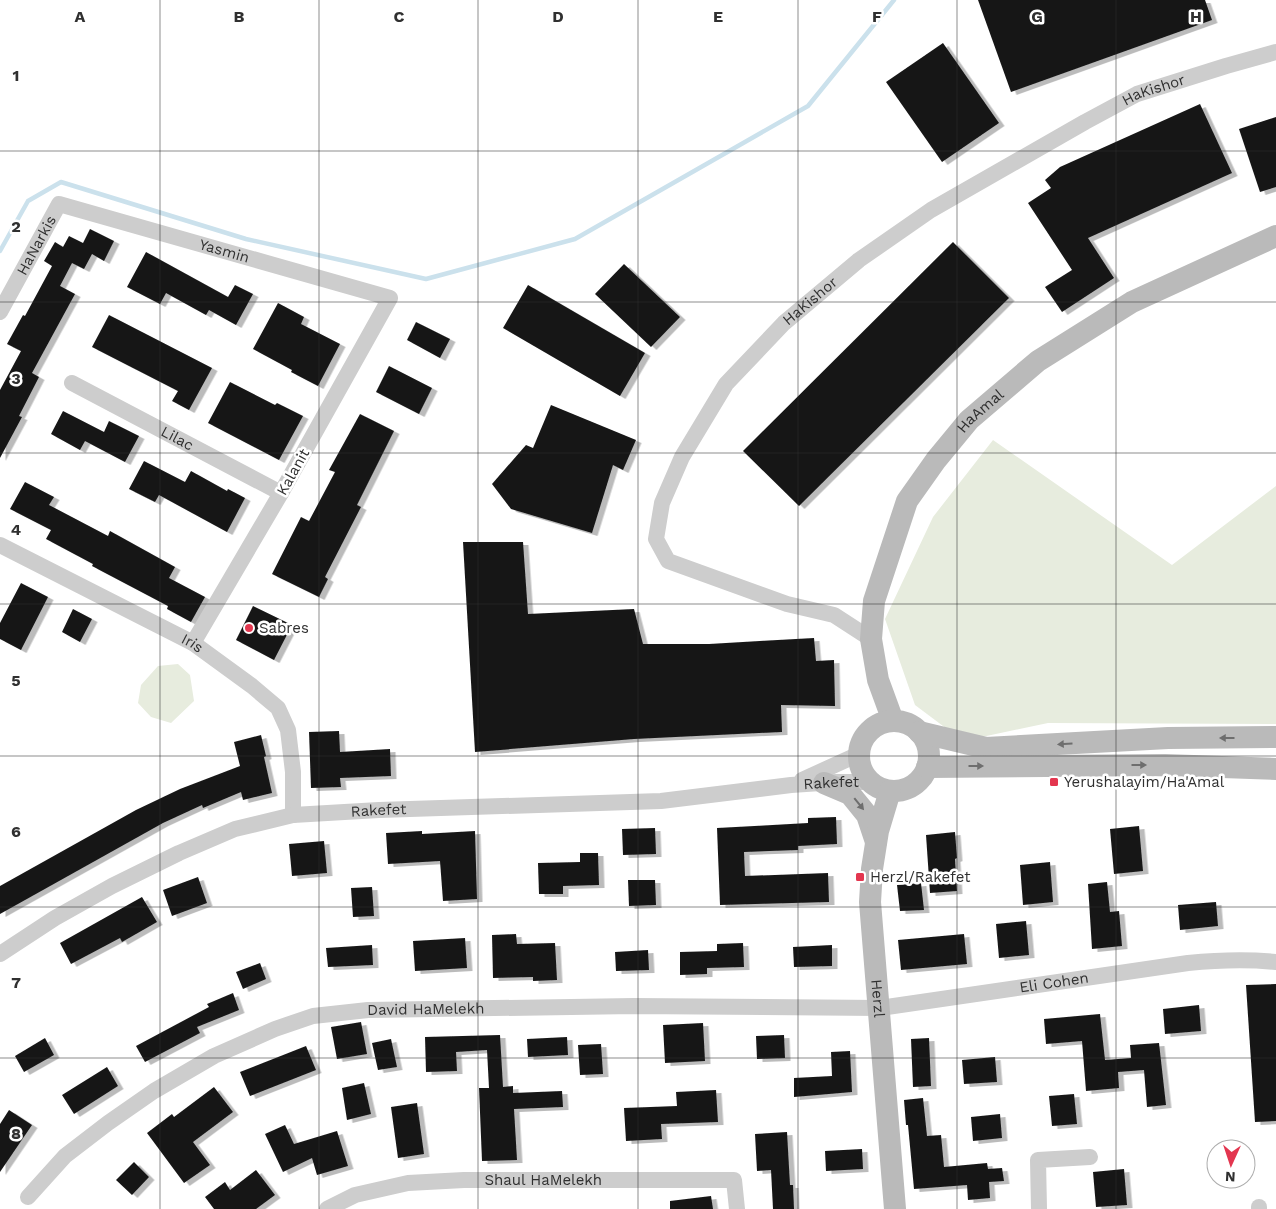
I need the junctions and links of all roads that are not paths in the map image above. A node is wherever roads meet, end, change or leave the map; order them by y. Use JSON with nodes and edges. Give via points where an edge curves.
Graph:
{"nodes":[{"id":1,"x":1276,"y":52,"type":"edge"},
{"id":2,"x":59,"y":204,"type":"joint"},
{"id":3,"x":1276,"y":236,"type":"edge"},
{"id":4,"x":390,"y":298,"type":"joint"},
{"id":5,"x":0,"y":312,"type":"edge"},
{"id":6,"x":72,"y":383,"type":"dead end"},
{"id":7,"x":281,"y":494,"type":"junction"},
{"id":8,"x":0,"y":545,"type":"edge"},
{"id":9,"x":871,"y":639,"type":"junction"},
{"id":10,"x":193,"y":644,"type":"junction"},
{"id":11,"x":893,"y":721,"type":"junction"},
{"id":12,"x":919,"y":732,"type":"junction"},
{"id":13,"x":1276,"y":737,"type":"edge"},
{"id":14,"x":859,"y":754,"type":"junction"},
{"id":15,"x":927,"y":767,"type":"junction"},
{"id":16,"x":1276,"y":769,"type":"edge"},
{"id":17,"x":824,"y":783,"type":"junction"},
{"id":18,"x":791,"y":785,"type":"junction"},
{"id":19,"x":881,"y":786,"type":"junction"},
{"id":20,"x":293,"y":814,"type":"junction"},
{"id":21,"x":876,"y":842,"type":"junction"},
{"id":22,"x":0,"y":954,"type":"edge"},
{"id":23,"x":1276,"y":962,"type":"edge"},
{"id":24,"x":880,"y":1008,"type":"junction"},
{"id":25,"x":1090,"y":1157,"type":"dead end"},
{"id":26,"x":28,"y":1197,"type":"dead end"},
{"id":27,"x":327,"y":1209,"type":"edge"},
{"id":28,"x":737,"y":1209,"type":"edge"},
{"id":29,"x":895,"y":1209,"type":"edge"},
{"id":30,"x":1039,"y":1209,"type":"edge"}],
"edges":[{"from":1,"to":9,"type":"street","name":"HaKishor","via":[[1137,94],[931,210],[860,260],[784,323],[726,384],[682,457],[662,503],[656,539],[668,561],[787,604],[834,615]]},
{"from":2,"to":4,"type":"street","name":"Yasmin"},
{"from":2,"to":5,"type":"street","name":"HaNarkis"},
{"from":3,"to":9,"type":"street","name":"HaAmal","via":[[1132,302],[1038,361],[969,420],[907,502],[874,601]]},
{"from":4,"to":7,"type":"street","name":"Kalanit"},
{"from":6,"to":7,"type":"street","name":"Lilac"},
{"from":7,"to":10,"type":"street","name":"Kalanit"},
{"from":8,"to":10,"type":"street","name":"Iris"},
{"from":9,"to":11,"type":"street","name":"HaAmal","via":[[878,680]]},
{"from":10,"to":20,"type":"street","name":"Iris","via":[[278,708],[288,730],[294,772]]},
{"from":11,"to":12,"type":"street","via":[[902,722]]},
{"from":11,"to":14,"type":"street","via":[[883,723],[870,732],[861,744]]},
{"from":13,"to":12,"type":"street","one_way":true,"via":[[1168,738],[986,748]]},
{"from":12,"to":15,"type":"street","via":[[928,748]]},
{"from":14,"to":18,"type":"street","name":"Rakefet"},
{"from":14,"to":19,"type":"street","via":[[862,770]]},
{"from":15,"to":16,"type":"street","one_way":true,"via":[[1165,765]]},
{"from":15,"to":19,"type":"street","via":[[922,777],[902,790]]},
{"from":17,"to":18,"type":"street","name":"Rakefet"},
{"from":17,"to":19,"type":"street","name":"Rakefet"},
{"from":17,"to":21,"type":"street","one_way":true,"via":[[850,794],[867,815]]},
{"from":18,"to":20,"type":"street","name":"Rakefet","via":[[661,801]]},
{"from":19,"to":21,"type":"street","name":"Herzl"},
{"from":20,"to":22,"type":"street","name":"Rakefet","via":[[235,829],[179,853],[55,918]]},
{"from":21,"to":24,"type":"street","name":"Herzl","via":[[870,902]]},
{"from":23,"to":24,"type":"street","name":"Eli Cohen","via":[[1248,959],[1188,962]]},
{"from":24,"to":26,"type":"street","name":"David HaMelekh","via":[[614,1006],[368,1010],[313,1016],[214,1056],[154,1091],[65,1156]]},
{"from":24,"to":29,"type":"street","name":"Herzl"},
{"from":25,"to":30,"type":"street","via":[[1038,1160]]},
{"from":27,"to":28,"type":"street","name":"Shaul HaMelekh","via":[[355,1195],[408,1183],[464,1180],[734,1180]]}]}
